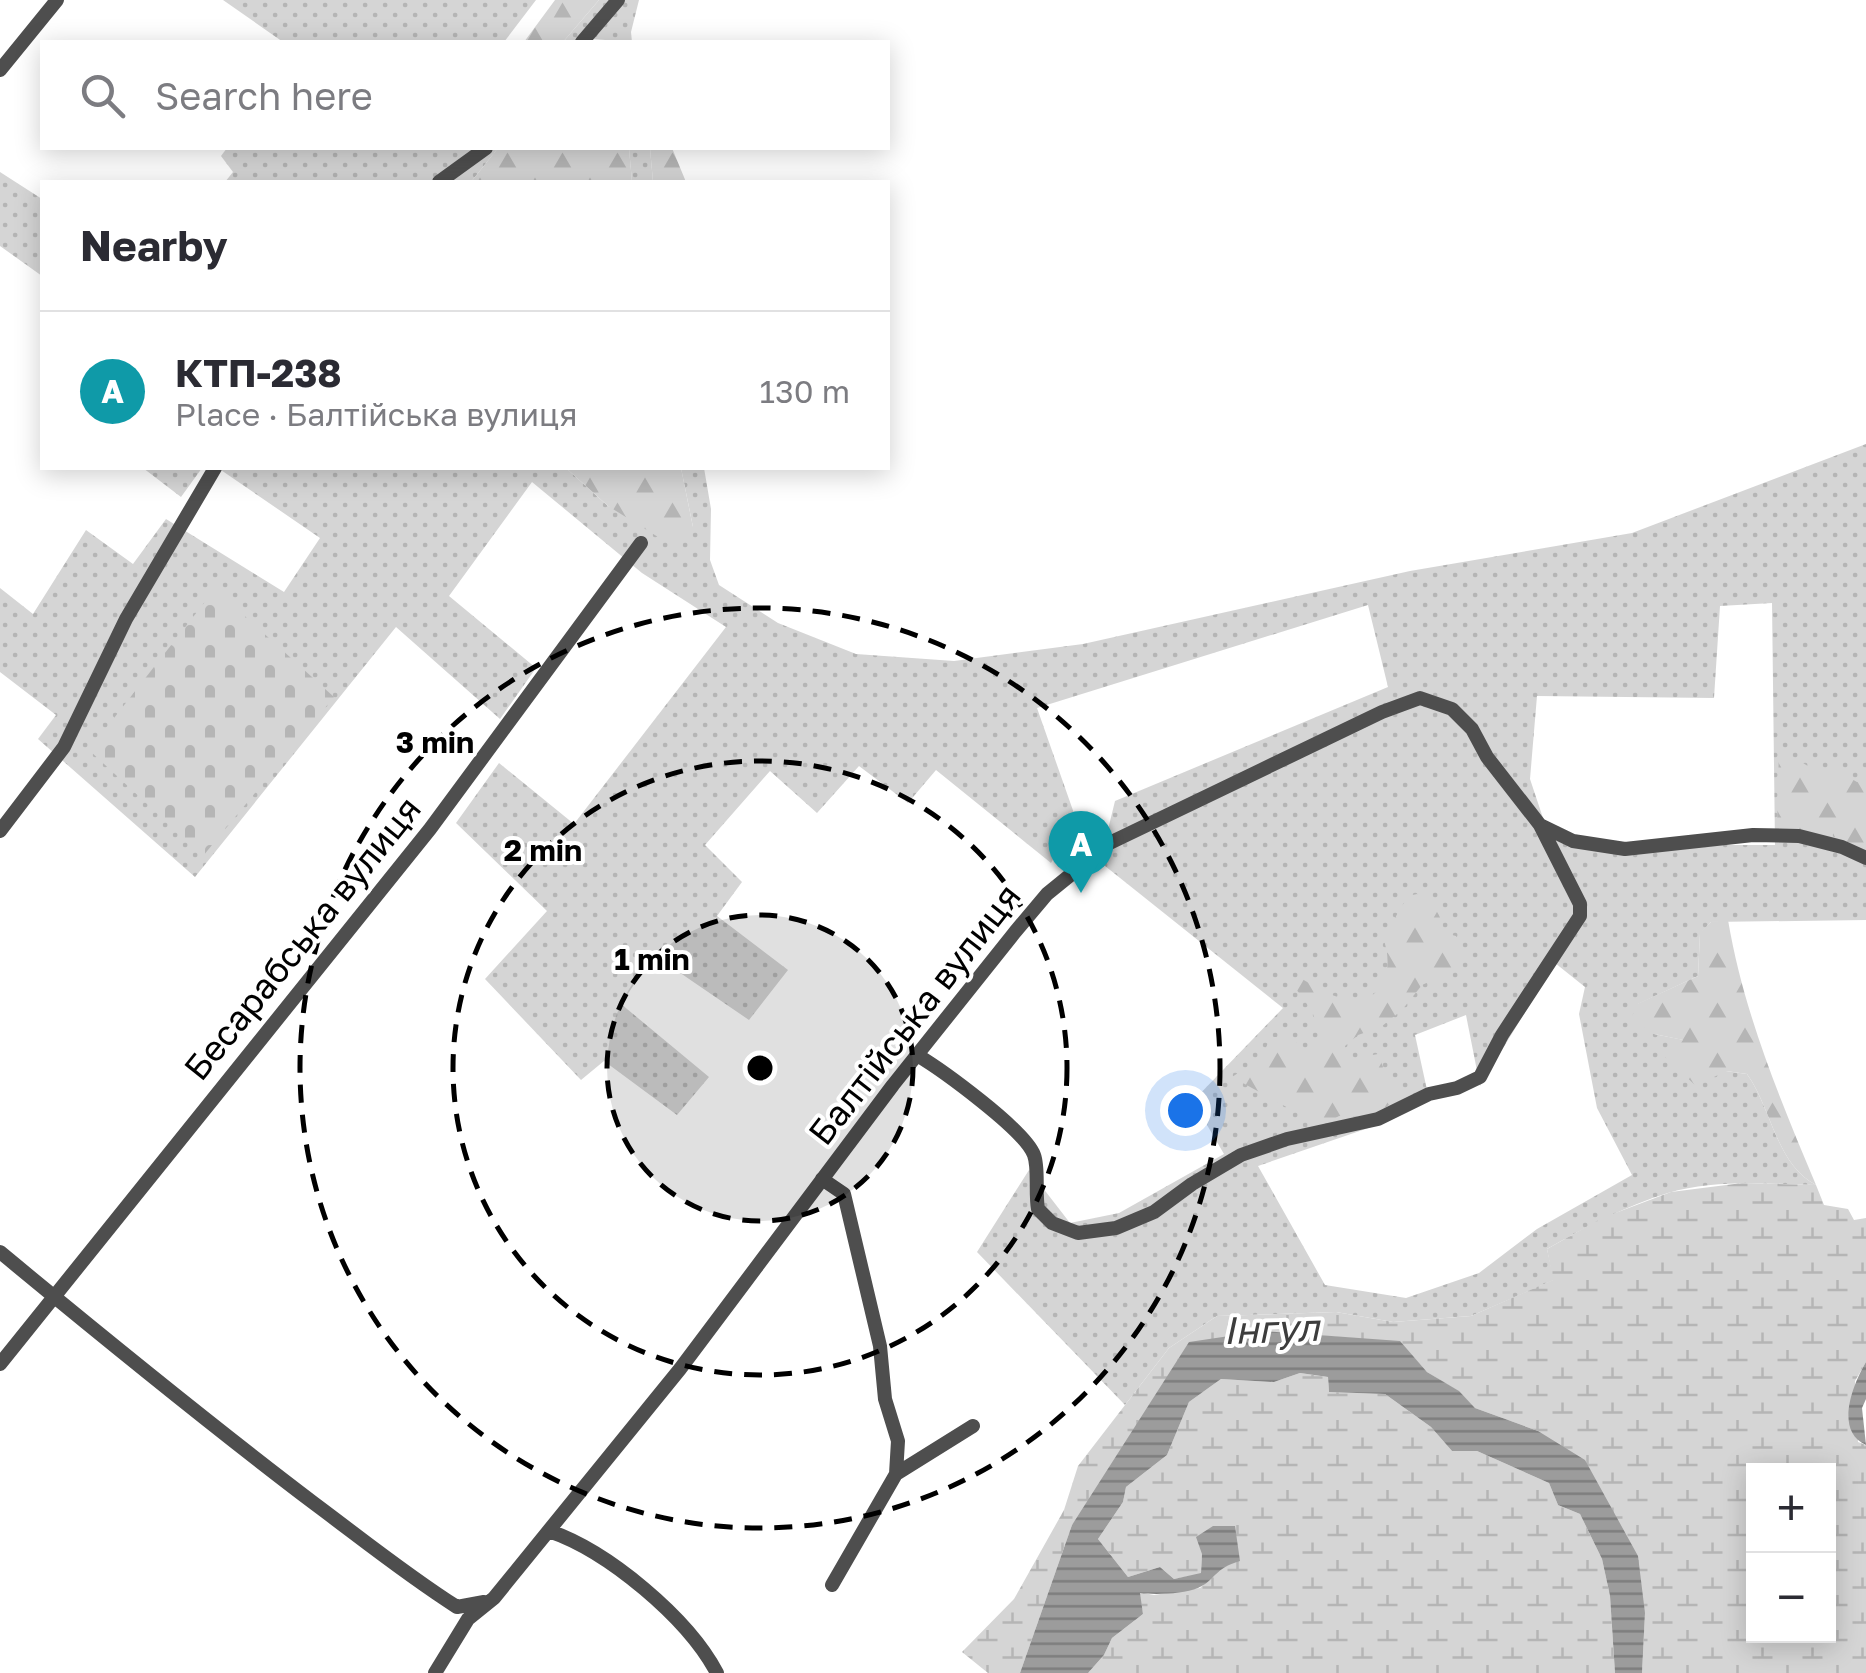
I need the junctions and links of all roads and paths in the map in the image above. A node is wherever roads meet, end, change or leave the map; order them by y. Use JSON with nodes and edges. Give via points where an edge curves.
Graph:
{"nodes":[{"id":1,"x":57,"y":0,"type":"edge"},
{"id":2,"x":618,"y":0,"type":"edge"},
{"id":3,"x":584,"y":40,"type":"edge"},
{"id":4,"x":0,"y":70,"type":"edge"},
{"id":5,"x":483,"y":150,"type":"edge"},
{"id":6,"x":441,"y":180,"type":"edge"},
{"id":7,"x":214,"y":470,"type":"edge"},
{"id":8,"x":641,"y":543,"type":"dead end"},
{"id":9,"x":1540,"y":825,"type":"junction"},
{"id":10,"x":0,"y":831,"type":"edge"},
{"id":11,"x":1866,"y":858,"type":"edge"},
{"id":12,"x":917,"y":1055,"type":"junction"},
{"id":13,"x":822,"y":1179,"type":"junction"},
{"id":14,"x":0,"y":1252,"type":"edge"},
{"id":15,"x":54,"y":1296,"type":"junction"},
{"id":16,"x":0,"y":1364,"type":"edge"},
{"id":17,"x":974,"y":1426,"type":"dead end"},
{"id":18,"x":896,"y":1474,"type":"junction"},
{"id":19,"x":549,"y":1531,"type":"junction"},
{"id":20,"x":832,"y":1585,"type":"dead end"},
{"id":21,"x":494,"y":1598,"type":"junction"},
{"id":22,"x":434,"y":1673,"type":"edge"},
{"id":23,"x":717,"y":1673,"type":"edge"}],
"edges":[{"from":1,"to":4,"type":"street"},
{"from":2,"to":3,"type":"street"},
{"from":5,"to":6,"type":"street"},
{"from":7,"to":10,"type":"street","via":[[126,619],[64,747]]},
{"from":8,"to":15,"type":"street","name":"Бесарабська вулиця","via":[[430,829]]},
{"from":9,"to":11,"type":"street","via":[[1573,841],[1625,849],[1799,836]]},
{"from":9,"to":12,"type":"street","name":"Балтійська вулиця","via":[[1452,709],[1420,698],[1395,707],[1095,850],[1047,894]]},
{"from":9,"to":12,"type":"street","name":"Балтійська вулиця","via":[[1580,916],[1480,1077],[1378,1119],[1242,1156],[1116,1228],[1078,1233],[1052,1223],[1038,1209],[1034,1152]]},
{"from":12,"to":13,"type":"street","name":"Балтійська вулиця"},
{"from":13,"to":18,"type":"street","via":[[844,1194],[898,1442]]},
{"from":13,"to":19,"type":"street","name":"Балтійська вулиця"},
{"from":14,"to":15,"type":"street"},
{"from":15,"to":16,"type":"street","name":"Бесарабська вулиця"},
{"from":15,"to":21,"type":"street","via":[[422,1584],[457,1607]]},
{"from":17,"to":18,"type":"street"},
{"from":18,"to":20,"type":"street"},
{"from":19,"to":21,"type":"street","name":"Балтійська вулиця"},
{"from":19,"to":23,"type":"street","via":[[600,1555],[675,1616]]},
{"from":21,"to":22,"type":"street","name":"Балтійська вулиця","via":[[468,1619]]}]}
